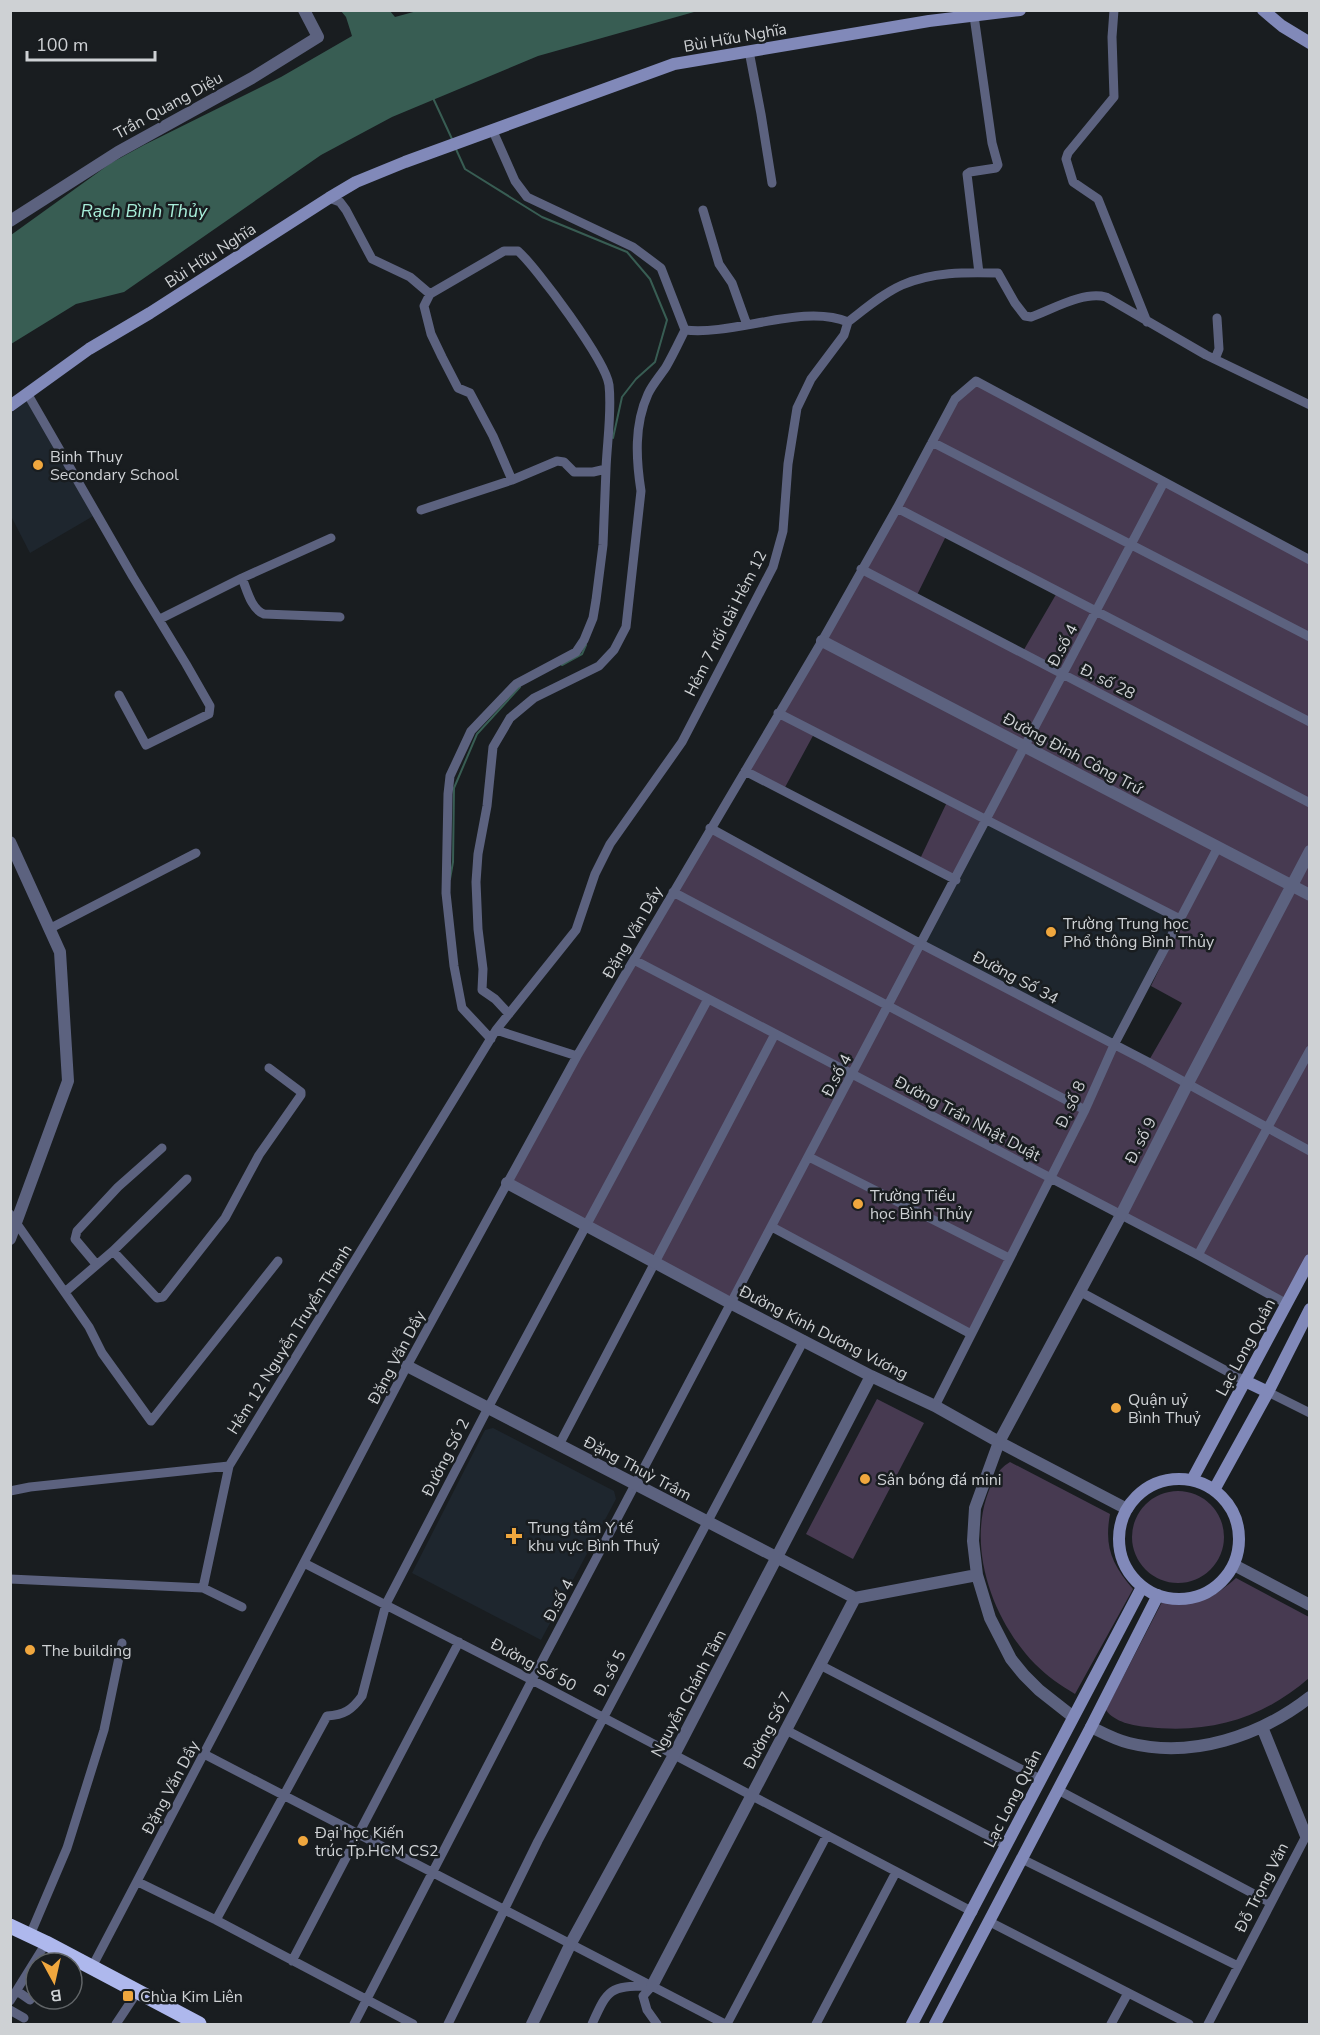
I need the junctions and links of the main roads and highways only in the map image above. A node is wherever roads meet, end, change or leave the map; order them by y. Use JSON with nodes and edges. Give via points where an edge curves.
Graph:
{"nodes":[{"id":1,"x":1020,"y":10,"type":"edge"},
{"id":2,"x":1263,"y":10,"type":"edge"},
{"id":3,"x":1276,"y":10,"type":"edge"},
{"id":4,"x":1282,"y":26,"type":"junction"},
{"id":5,"x":1310,"y":43,"type":"edge"},
{"id":6,"x":10,"y":406,"type":"edge"},
{"id":7,"x":1310,"y":1260,"type":"edge"},
{"id":8,"x":1287,"y":1304,"type":"junction"},
{"id":9,"x":1309,"y":1313,"type":"edge"},
{"id":10,"x":1245,"y":1381,"type":"junction"},
{"id":11,"x":1268,"y":1392,"type":"junction"},
{"id":12,"x":1192,"y":1480,"type":"junction"},
{"id":13,"x":1215,"y":1490,"type":"junction"},
{"id":14,"x":1142,"y":1587,"type":"junction"},
{"id":15,"x":1158,"y":1595,"type":"junction"},
{"id":16,"x":1072,"y":1716,"type":"junction"},
{"id":17,"x":1091,"y":1727,"type":"junction"},
{"id":18,"x":973,"y":1912,"type":"junction"},
{"id":19,"x":990,"y":1922,"type":"junction"},
{"id":20,"x":10,"y":1926,"type":"edge"},
{"id":21,"x":919,"y":2011,"type":"junction"},
{"id":22,"x":937,"y":2022,"type":"edge"},
{"id":23,"x":199,"y":2025,"type":"edge"},
{"id":24,"x":912,"y":2025,"type":"edge"}],
"edges":[{"from":1,"to":6,"type":"main road","name":"Bùi Hữu Nghĩa","via":[[928,21],[674,64],[438,149],[356,182],[329,198],[89,349]]},
{"from":2,"to":4,"type":"main road"},
{"from":3,"to":4,"type":"main road"},
{"from":4,"to":5,"type":"main road"},
{"from":7,"to":8,"type":"main road","name":"Lạc Long Quân"},
{"from":8,"to":9,"type":"main road"},
{"from":8,"to":10,"type":"main road","name":"Lạc Long Quân"},
{"from":9,"to":11,"type":"main road"},
{"from":10,"to":11,"type":"main road"},
{"from":10,"to":12,"type":"main road","name":"Lạc Long Quân"},
{"from":11,"to":13,"type":"main road"},
{"from":12,"to":13,"type":"main road"},
{"from":12,"to":14,"type":"main road","via":[[1173,1479],[1155,1484],[1139,1494],[1127,1509],[1120,1528],[1120,1549],[1132,1578]]},
{"from":13,"to":15,"type":"main road","via":[[1235,1516],[1239,1549],[1234,1565],[1210,1591],[1175,1599]]},
{"from":14,"to":15,"type":"main road"},
{"from":14,"to":16,"type":"main road","name":"Lạc Long Quân"},
{"from":15,"to":17,"type":"main road"},
{"from":16,"to":17,"type":"main road"},
{"from":16,"to":18,"type":"main road","name":"Lạc Long Quân"},
{"from":17,"to":19,"type":"main road"},
{"from":18,"to":19,"type":"main road"},
{"from":18,"to":21,"type":"main road","name":"Lạc Long Quân"},
{"from":19,"to":22,"type":"main road"},
{"from":20,"to":23,"type":"highway"},
{"from":21,"to":22,"type":"main road"},
{"from":21,"to":24,"type":"main road","name":"Lạc Long Quân"}]}
